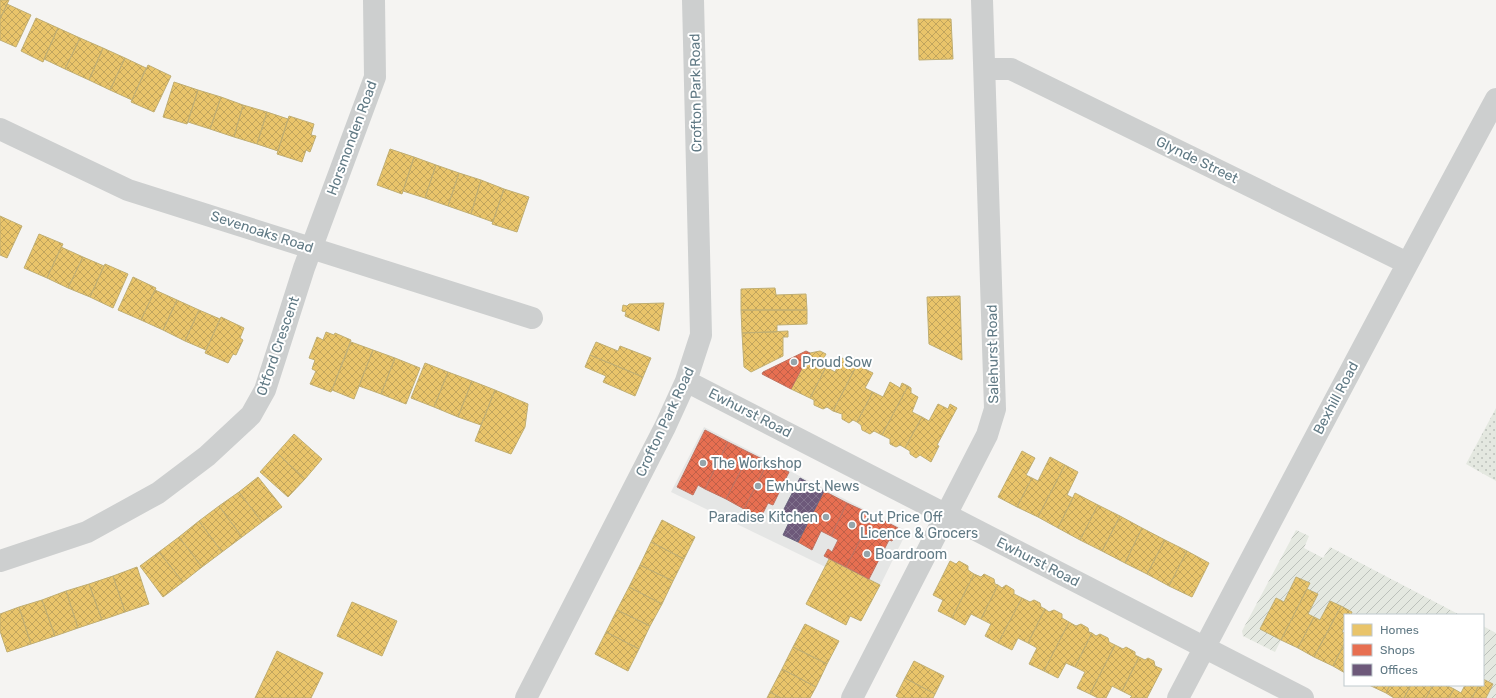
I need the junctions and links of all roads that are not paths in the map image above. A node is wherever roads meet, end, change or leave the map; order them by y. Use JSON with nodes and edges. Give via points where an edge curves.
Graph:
{"nodes":[{"id":1,"x":374,"y":0,"type":"edge"},
{"id":2,"x":693,"y":0,"type":"edge"},
{"id":3,"x":982,"y":0,"type":"edge"},
{"id":4,"x":985,"y":69,"type":"junction"},
{"id":5,"x":1496,"y":99,"type":"edge"},
{"id":6,"x":0,"y":129,"type":"edge"},
{"id":7,"x":312,"y":248,"type":"junction"},
{"id":8,"x":1407,"y":263,"type":"junction"},
{"id":9,"x":532,"y":318,"type":"dead end"},
{"id":10,"x":686,"y":381,"type":"junction"},
{"id":11,"x":946,"y":515,"type":"junction"},
{"id":12,"x":0,"y":560,"type":"edge"},
{"id":13,"x":1204,"y":647,"type":"junction"},
{"id":14,"x":526,"y":698,"type":"edge"},
{"id":15,"x":852,"y":698,"type":"edge"},
{"id":16,"x":1178,"y":698,"type":"edge"},
{"id":17,"x":1303,"y":698,"type":"edge"}],
"edges":[{"from":1,"to":7,"type":"street","name":"Horsmonden Road","via":[[375,77]]},
{"from":2,"to":10,"type":"street","name":"Crofton Park Road","via":[[702,335]]},
{"from":3,"to":4,"type":"street","name":"Salehurst Road"},
{"from":4,"to":8,"type":"street","name":"Glynde Street","via":[[1011,70]]},
{"from":4,"to":11,"type":"street","name":"Salehurst Road","via":[[995,409],[987,435]]},
{"from":5,"to":8,"type":"street","name":"Bexhill Road"},
{"from":6,"to":7,"type":"street","name":"Sevenoaks Road","via":[[128,190]]},
{"from":7,"to":9,"type":"street","name":"Sevenoaks Road"},
{"from":7,"to":12,"type":"street","name":"Otford Crescent","via":[[265,390],[251,415],[207,456],[158,493],[87,532]]},
{"from":8,"to":13,"type":"street","name":"Bexhill Road"},
{"from":10,"to":11,"type":"street","name":"Ewhurst Road"},
{"from":10,"to":14,"type":"street","name":"Crofton Park Road"},
{"from":11,"to":13,"type":"street","name":"Ewhurst Road"},
{"from":11,"to":15,"type":"street","name":"Salehurst Road"},
{"from":13,"to":16,"type":"street","name":"Bexhill Road"},
{"from":13,"to":17,"type":"street","name":"Ewhurst Road"}]}
